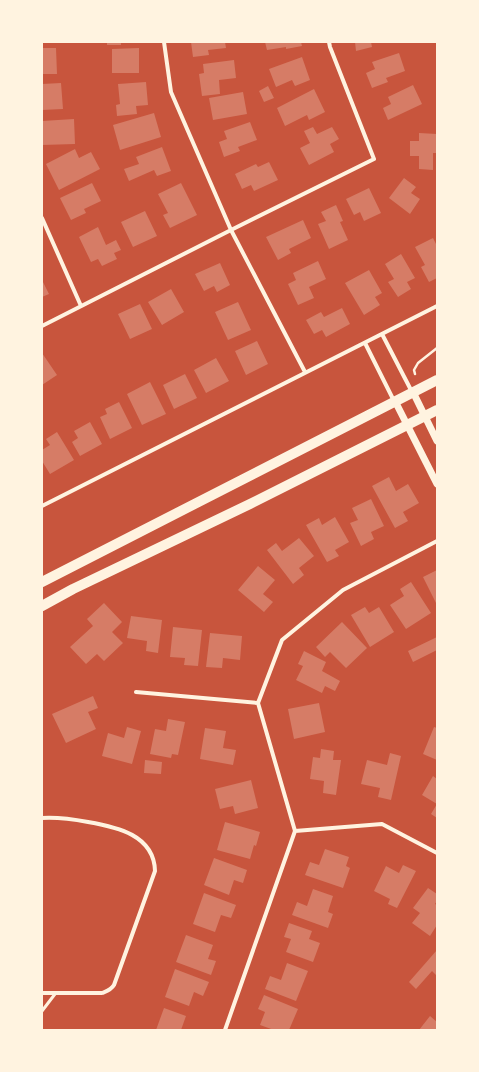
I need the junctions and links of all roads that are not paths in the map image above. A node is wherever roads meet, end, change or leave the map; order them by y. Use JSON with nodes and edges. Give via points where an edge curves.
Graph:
{"nodes":[{"id":1,"x":164,"y":42,"type":"edge"},
{"id":2,"x":329,"y":42,"type":"edge"},
{"id":3,"x":42,"y":218,"type":"edge"},
{"id":4,"x":231,"y":230,"type":"junction"},
{"id":5,"x":81,"y":306,"type":"junction"},
{"id":6,"x":437,"y":306,"type":"edge"},
{"id":7,"x":42,"y":326,"type":"edge"},
{"id":8,"x":382,"y":334,"type":"junction"},
{"id":9,"x":365,"y":343,"type":"junction"},
{"id":10,"x":305,"y":372,"type":"junction"},
{"id":11,"x":437,"y":380,"type":"edge"},
{"id":12,"x":413,"y":392,"type":"junction"},
{"id":13,"x":395,"y":401,"type":"junction"},
{"id":14,"x":437,"y":410,"type":"edge"},
{"id":15,"x":424,"y":416,"type":"junction"},
{"id":16,"x":407,"y":425,"type":"junction"},
{"id":17,"x":437,"y":441,"type":"edge"},
{"id":18,"x":437,"y":484,"type":"edge"},
{"id":19,"x":42,"y":506,"type":"edge"},
{"id":20,"x":437,"y":541,"type":"edge"},
{"id":21,"x":42,"y":582,"type":"edge"},
{"id":22,"x":42,"y":606,"type":"edge"},
{"id":23,"x":136,"y":692,"type":"dead end"},
{"id":24,"x":258,"y":703,"type":"junction"},
{"id":25,"x":42,"y":818,"type":"edge"},
{"id":26,"x":295,"y":831,"type":"junction"},
{"id":27,"x":437,"y":853,"type":"edge"},
{"id":28,"x":42,"y":993,"type":"edge"},
{"id":29,"x":55,"y":994,"type":"junction"},
{"id":30,"x":42,"y":1011,"type":"edge"},
{"id":31,"x":225,"y":1030,"type":"edge"}],
"edges":[{"from":1,"to":4,"type":"street","via":[[171,92]]},
{"from":2,"to":4,"type":"street","via":[[374,159]]},
{"from":3,"to":5,"type":"street"},
{"from":4,"to":5,"type":"street"},
{"from":4,"to":10,"type":"street"},
{"from":5,"to":7,"type":"street"},
{"from":6,"to":8,"type":"street"},
{"from":8,"to":9,"type":"street"},
{"from":8,"to":12,"type":"street"},
{"from":9,"to":10,"type":"street"},
{"from":9,"to":13,"type":"street"},
{"from":10,"to":19,"type":"street"},
{"from":11,"to":12,"type":"main road"},
{"from":12,"to":13,"type":"main road"},
{"from":12,"to":15,"type":"street"},
{"from":13,"to":16,"type":"street"},
{"from":13,"to":21,"type":"main road"},
{"from":14,"to":15,"type":"main road"},
{"from":15,"to":16,"type":"main road"},
{"from":15,"to":17,"type":"street"},
{"from":16,"to":18,"type":"street"},
{"from":16,"to":22,"type":"main road"},
{"from":20,"to":24,"type":"street","via":[[343,590],[282,640]]},
{"from":23,"to":24,"type":"street"},
{"from":24,"to":26,"type":"street"},
{"from":25,"to":29,"type":"street","via":[[77,820],[117,827],[138,838],[155,863],[152,881],[112,989],[102,993]]},
{"from":26,"to":27,"type":"street","via":[[382,824]]},
{"from":26,"to":31,"type":"street"},
{"from":28,"to":29,"type":"street"},
{"from":29,"to":30,"type":"lane"}]}
